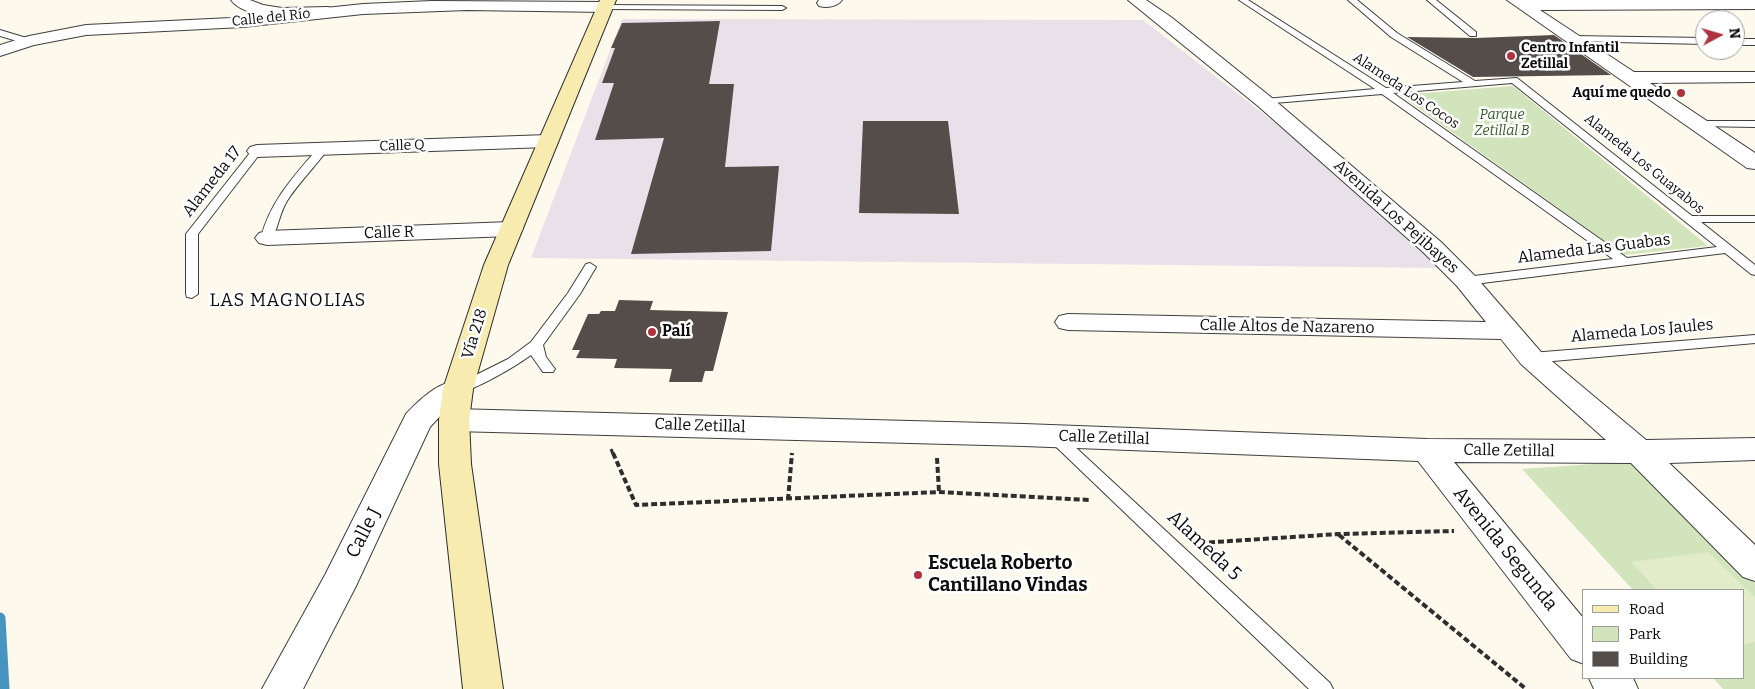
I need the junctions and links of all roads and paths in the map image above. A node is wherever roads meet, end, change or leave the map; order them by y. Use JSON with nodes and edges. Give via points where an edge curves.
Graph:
{"nodes":[{"id":1,"x":239,"y":0,"type":"edge"},
{"id":2,"x":1136,"y":0,"type":"edge"},
{"id":3,"x":1243,"y":0,"type":"edge"},
{"id":4,"x":1352,"y":0,"type":"edge"},
{"id":5,"x":1431,"y":0,"type":"edge"},
{"id":6,"x":606,"y":3,"type":"edge"},
{"id":7,"x":1519,"y":3,"type":"edge"},
{"id":8,"x":1755,"y":4,"type":"edge"},
{"id":9,"x":782,"y":8,"type":"dead end"},
{"id":10,"x":328,"y":12,"type":"junction"},
{"id":11,"x":0,"y":33,"type":"edge"},
{"id":12,"x":1473,"y":34,"type":"dead end"},
{"id":13,"x":1572,"y":39,"type":"junction"},
{"id":14,"x":26,"y":41,"type":"junction"},
{"id":15,"x":1695,"y":41,"type":"edge"},
{"id":16,"x":0,"y":51,"type":"edge"},
{"id":17,"x":1755,"y":77,"type":"edge"},
{"id":18,"x":1630,"y":78,"type":"junction"},
{"id":19,"x":1472,"y":83,"type":"junction"},
{"id":20,"x":1385,"y":92,"type":"junction"},
{"id":21,"x":1266,"y":102,"type":"junction"},
{"id":22,"x":1700,"y":124,"type":"junction"},
{"id":23,"x":1755,"y":124,"type":"edge"},
{"id":24,"x":548,"y":141,"type":"junction"},
{"id":25,"x":323,"y":149,"type":"junction"},
{"id":26,"x":257,"y":151,"type":"joint"},
{"id":27,"x":1752,"y":158,"type":"edge"},
{"id":28,"x":1688,"y":219,"type":"junction"},
{"id":29,"x":1755,"y":219,"type":"edge"},
{"id":30,"x":511,"y":229,"type":"junction"},
{"id":31,"x":267,"y":238,"type":"joint"},
{"id":32,"x":1727,"y":249,"type":"junction"},
{"id":33,"x":1624,"y":261,"type":"junction"},
{"id":34,"x":590,"y":267,"type":"dead end"},
{"id":35,"x":1755,"y":271,"type":"edge"},
{"id":36,"x":1466,"y":281,"type":"junction"},
{"id":37,"x":192,"y":294,"type":"dead end"},
{"id":38,"x":1068,"y":322,"type":"dead end"},
{"id":39,"x":1507,"y":331,"type":"junction"},
{"id":40,"x":1755,"y":339,"type":"edge"},
{"id":41,"x":536,"y":345,"type":"junction"},
{"id":42,"x":1531,"y":358,"type":"junction"},
{"id":43,"x":548,"y":369,"type":"dead end"},
{"id":44,"x":456,"y":405,"type":"junction"},
{"id":45,"x":599,"y":423,"type":"junction"},
{"id":46,"x":794,"y":428,"type":"junction"},
{"id":47,"x":934,"y":432,"type":"junction"},
{"id":48,"x":1054,"y":436,"type":"junction"},
{"id":49,"x":1755,"y":449,"type":"edge"},
{"id":50,"x":1427,"y":450,"type":"junction"},
{"id":51,"x":1640,"y":452,"type":"junction"},
{"id":52,"x":939,"y":492,"type":"junction"},
{"id":53,"x":788,"y":500,"type":"junction"},
{"id":54,"x":1136,"y":511,"type":"junction"},
{"id":55,"x":1490,"y":530,"type":"junction"},
{"id":56,"x":1338,"y":534,"type":"junction"},
{"id":57,"x":1172,"y":544,"type":"junction"},
{"id":58,"x":1755,"y":566,"type":"edge"},
{"id":59,"x":1582,"y":645,"type":"edge"},
{"id":60,"x":1609,"y":679,"type":"edge"},
{"id":61,"x":282,"y":689,"type":"edge"},
{"id":62,"x":483,"y":689,"type":"edge"},
{"id":63,"x":1322,"y":689,"type":"edge"},
{"id":64,"x":1526,"y":689,"type":"edge"},
{"id":65,"x":1618,"y":689,"type":"edge"}],
"edges":[{"from":1,"to":10,"type":"street","via":[[251,8],[280,12]]},
{"from":2,"to":21,"type":"street","name":"Avenida Los Pejibayes"},
{"from":3,"to":20,"type":"lane","name":"Alameda Los Cocos"},
{"from":4,"to":19,"type":"lane","via":[[1394,35]]},
{"from":5,"to":12,"type":"lane"},
{"from":6,"to":9,"type":"lane"},
{"from":6,"to":10,"type":"street","name":"Calle del Río"},
{"from":6,"to":24,"type":"main road","name":"Vía 218"},
{"from":7,"to":8,"type":"street"},
{"from":7,"to":13,"type":"street"},
{"from":10,"to":14,"type":"street","name":"Calle del Río","via":[[250,22],[86,29]]},
{"from":11,"to":14,"type":"lane"},
{"from":13,"to":15,"type":"lane"},
{"from":13,"to":18,"type":"street"},
{"from":14,"to":16,"type":"street","name":"Calle del Río"},
{"from":17,"to":18,"type":"street"},
{"from":18,"to":22,"type":"street"},
{"from":19,"to":20,"type":"lane"},
{"from":19,"to":28,"type":"lane","name":"Alameda Los Guayabos","via":[[1514,80]]},
{"from":20,"to":21,"type":"lane"},
{"from":20,"to":33,"type":"lane","name":"Alameda Los Cocos"},
{"from":21,"to":36,"type":"street","name":"Avenida Los Pejibayes","via":[[1432,246]]},
{"from":22,"to":23,"type":"lane"},
{"from":22,"to":27,"type":"street"},
{"from":24,"to":25,"type":"street","name":"Calle Q"},
{"from":24,"to":30,"type":"main road","name":"Vía 218"},
{"from":25,"to":26,"type":"street","name":"Calle Q"},
{"from":25,"to":31,"type":"lane","via":[[275,210]]},
{"from":26,"to":37,"type":"lane","name":"Alameda 17","via":[[192,234]]},
{"from":28,"to":29,"type":"lane"},
{"from":28,"to":32,"type":"lane","name":"Alameda Los Guayabos"},
{"from":30,"to":31,"type":"street","name":"Calle R"},
{"from":30,"to":44,"type":"main road","name":"Vía 218","via":[[496,265]]},
{"from":32,"to":33,"type":"lane","name":"Alameda Las Guabas"},
{"from":32,"to":35,"type":"lane","name":"Alameda Los Guayabos"},
{"from":33,"to":36,"type":"lane","name":"Alameda Las Guabas"},
{"from":34,"to":41,"type":"lane"},
{"from":36,"to":39,"type":"street","name":"Avenida Los Pejibayes"},
{"from":38,"to":39,"type":"street","name":"Calle Altos de Nazareno"},
{"from":39,"to":42,"type":"street","name":"Avenida Los Pejibayes"},
{"from":40,"to":42,"type":"lane","name":"Alameda Los Jaules"},
{"from":41,"to":43,"type":"lane","via":[[539,358]]},
{"from":41,"to":44,"type":"lane"},
{"from":42,"to":51,"type":"street","name":"Avenida Los Pejibayes"},
{"from":44,"to":45,"type":"street","name":"Calle Zetillal"},
{"from":44,"to":61,"type":"street","name":"Calle J","via":[[429,408],[417,422],[338,586]]},
{"from":44,"to":62,"type":"main road","name":"Vía 218","via":[[460,512]]},
{"from":45,"to":46,"type":"street","name":"Calle Zetillal"},
{"from":45,"to":53,"type":"path","via":[[636,505]]},
{"from":46,"to":47,"type":"street","name":"Calle Zetillal"},
{"from":46,"to":53,"type":"path"},
{"from":47,"to":48,"type":"street","name":"Calle Zetillal"},
{"from":47,"to":52,"type":"path"},
{"from":48,"to":50,"type":"street","name":"Calle Zetillal"},
{"from":48,"to":54,"type":"lane","name":"Alameda 5"},
{"from":49,"to":51,"type":"street","name":"Calle Zetillal"},
{"from":50,"to":51,"type":"street","name":"Calle Zetillal"},
{"from":50,"to":55,"type":"street","name":"Avenida Segunda"},
{"from":51,"to":58,"type":"street","name":"Avenida Los Pejibayes"},
{"from":52,"to":53,"type":"path"},
{"from":52,"to":54,"type":"path","via":[[1087,499]]},
{"from":54,"to":57,"type":"lane","name":"Alameda 5"},
{"from":55,"to":56,"type":"path"},
{"from":55,"to":59,"type":"street","name":"Avenida Segunda"},
{"from":56,"to":57,"type":"path"},
{"from":56,"to":64,"type":"path"},
{"from":57,"to":63,"type":"lane","name":"Alameda 5"},
{"from":60,"to":65,"type":"street"}]}
